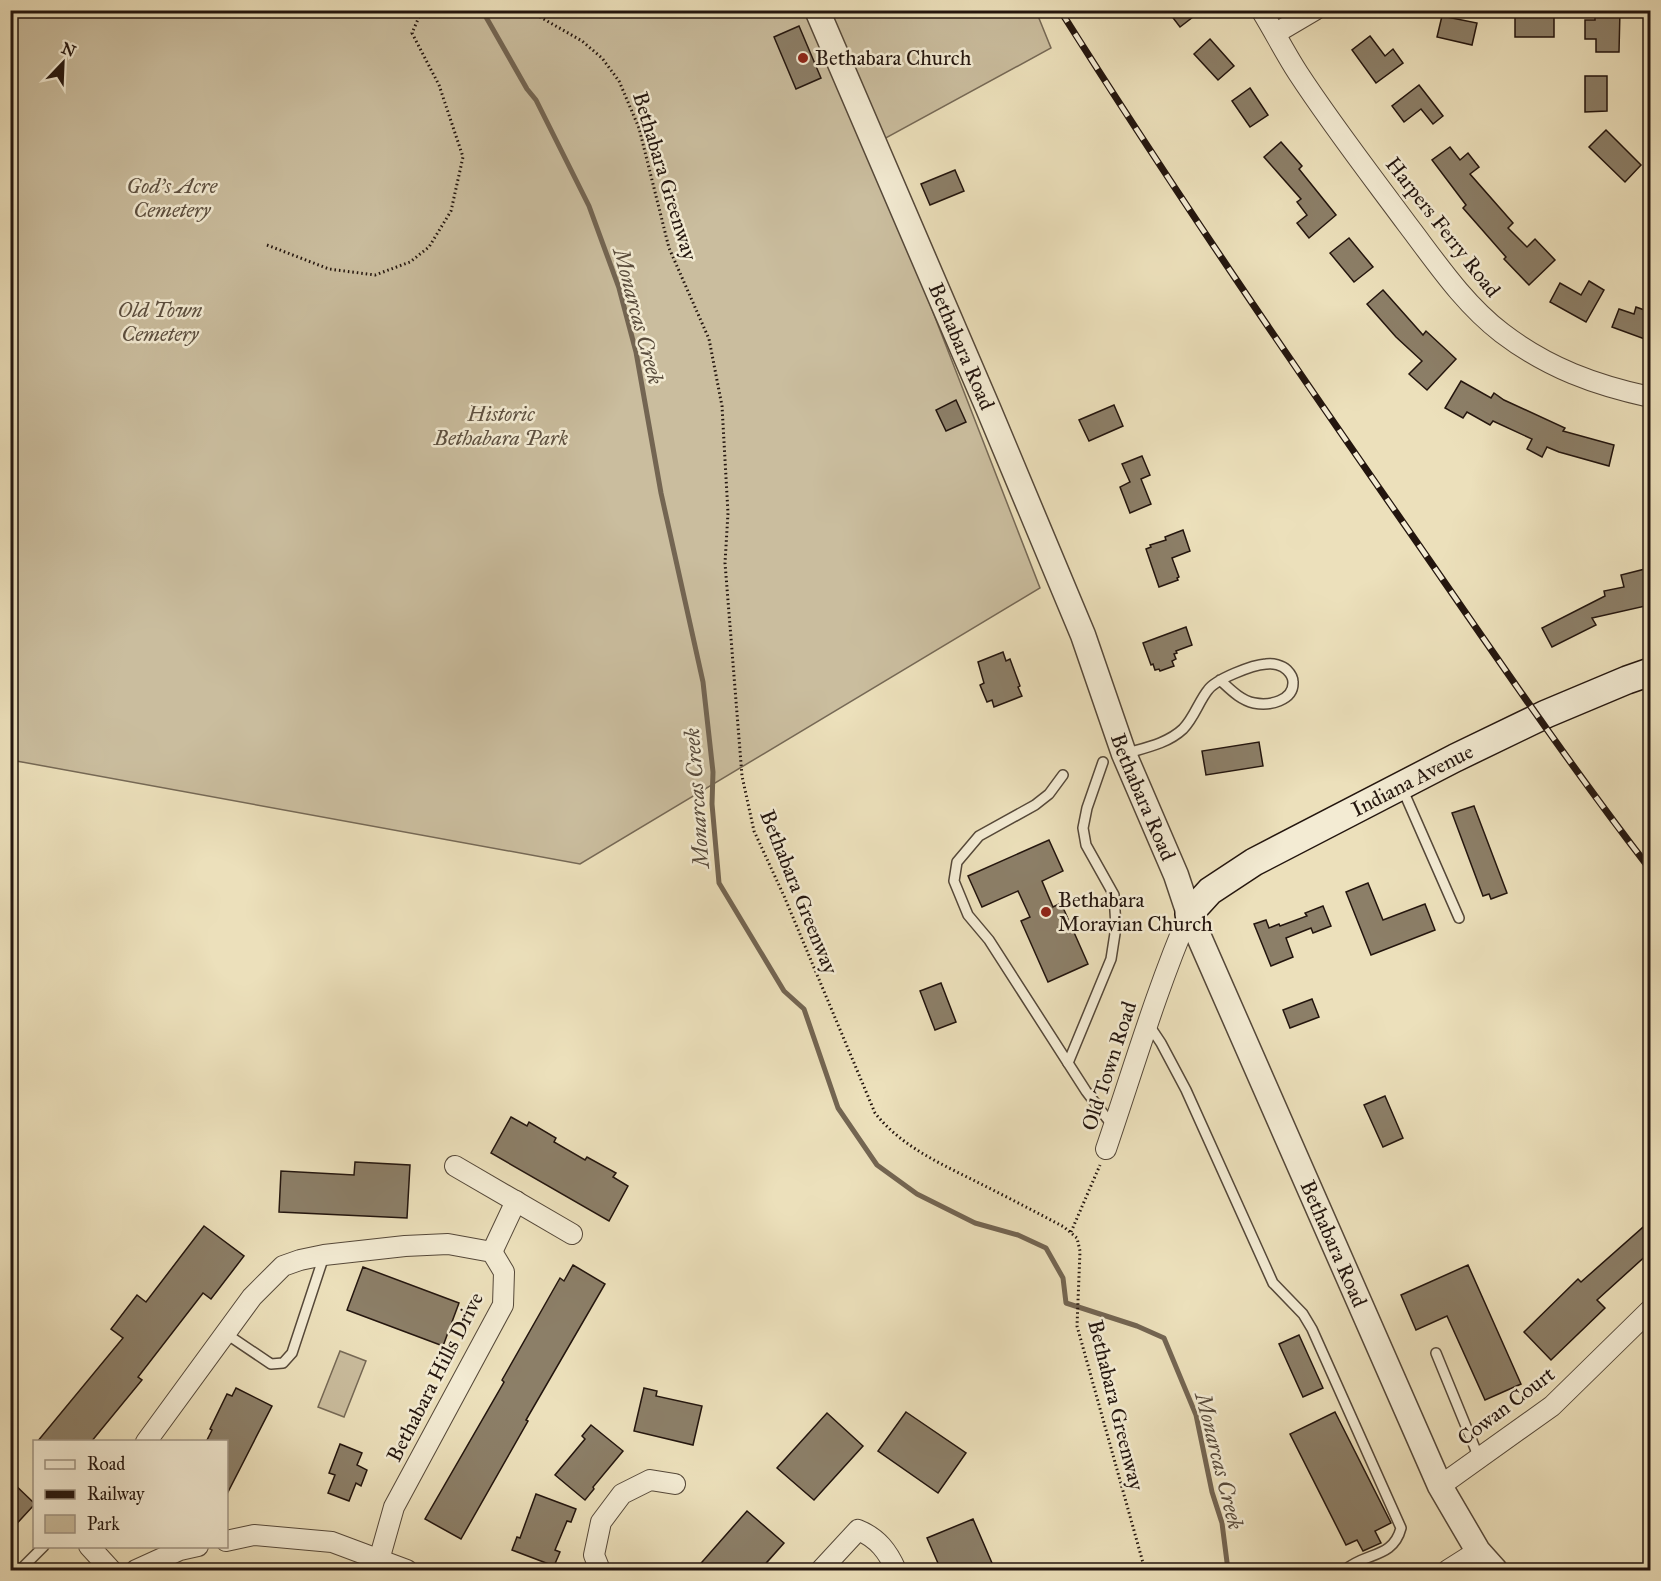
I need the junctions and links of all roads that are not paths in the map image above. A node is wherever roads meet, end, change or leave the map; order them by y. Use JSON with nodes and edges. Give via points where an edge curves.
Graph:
{"nodes":[{"id":1,"x":817,"y":10,"type":"edge"},
{"id":2,"x":1261,"y":10,"type":"edge"},
{"id":3,"x":1315,"y":10,"type":"edge"},
{"id":4,"x":1276,"y":33,"type":"junction"},
{"id":5,"x":1650,"y":397,"type":"edge"},
{"id":6,"x":1650,"y":672,"type":"edge"},
{"id":7,"x":1220,"y":680,"type":"junction"},
{"id":8,"x":1114,"y":758,"type":"junction"},
{"id":9,"x":1063,"y":775,"type":"dead end"},
{"id":10,"x":1401,"y":786,"type":"junction"},
{"id":11,"x":1189,"y":914,"type":"junction"},
{"id":12,"x":1459,"y":918,"type":"dead end"},
{"id":13,"x":1147,"y":1023,"type":"junction"},
{"id":14,"x":1068,"y":1063,"type":"junction"},
{"id":15,"x":1114,"y":1127,"type":"junction"},
{"id":16,"x":1106,"y":1149,"type":"road end"},
{"id":17,"x":454,"y":1166,"type":"dead end"},
{"id":18,"x":516,"y":1201,"type":"junction"},
{"id":19,"x":572,"y":1234,"type":"dead end"},
{"id":20,"x":492,"y":1252,"type":"junction"},
{"id":21,"x":324,"y":1255,"type":"junction"},
{"id":22,"x":1650,"y":1310,"type":"edge"},
{"id":23,"x":225,"y":1333,"type":"junction"},
{"id":24,"x":1436,"y":1353,"type":"dead end"},
{"id":25,"x":147,"y":1440,"type":"edge"},
{"id":26,"x":1479,"y":1458,"type":"junction"},
{"id":27,"x":675,"y":1484,"type":"dead end"},
{"id":28,"x":1440,"y":1486,"type":"junction"},
{"id":29,"x":228,"y":1541,"type":"edge"},
{"id":30,"x":42,"y":1548,"type":"edge"},
{"id":31,"x":189,"y":1548,"type":"edge"},
{"id":32,"x":91,"y":1549,"type":"edge"},
{"id":33,"x":1478,"y":1551,"type":"junction"},
{"id":34,"x":374,"y":1563,"type":"edge"},
{"id":35,"x":20,"y":1570,"type":"edge"},
{"id":36,"x":111,"y":1570,"type":"edge"},
{"id":37,"x":136,"y":1570,"type":"edge"},
{"id":38,"x":407,"y":1570,"type":"edge"},
{"id":39,"x":600,"y":1570,"type":"edge"},
{"id":40,"x":821,"y":1570,"type":"edge"},
{"id":41,"x":896,"y":1570,"type":"edge"},
{"id":42,"x":1345,"y":1570,"type":"edge"},
{"id":43,"x":1448,"y":1570,"type":"edge"},
{"id":44,"x":1495,"y":1570,"type":"edge"}],
"edges":[{"from":1,"to":8,"type":"street","name":"Bethabara Road","via":[[1083,635]]},
{"from":2,"to":4,"type":"street","name":"Harpers Ferry Road"},
{"from":3,"to":4,"type":"street"},
{"from":4,"to":5,"type":"street","name":"Harpers Ferry Road","via":[[1354,153],[1454,286],[1479,313],[1560,369],[1588,381]]},
{"from":6,"to":10,"type":"main road","name":"Indiana Avenue","via":[[1546,714]]},
{"from":7,"to":7,"type":"lane","via":[[1266,664],[1278,665],[1293,677],[1293,687],[1281,700],[1254,703],[1238,696]]},
{"from":7,"to":8,"type":"lane","via":[[1209,687],[1184,729],[1160,744]]},
{"from":8,"to":11,"type":"street","name":"Bethabara Road","via":[[1176,875]]},
{"from":8,"to":14,"type":"lane","via":[[1087,808],[1083,828],[1086,845],[1113,895],[1116,927],[1111,959]]},
{"from":9,"to":14,"type":"lane","via":[[1035,806],[979,836],[957,862],[954,881],[968,915],[989,940]]},
{"from":10,"to":11,"type":"main road","name":"Indiana Avenue","via":[[1238,872],[1210,891]]},
{"from":10,"to":12,"type":"lane"},
{"from":11,"to":13,"type":"street","name":"Old Town Road"},
{"from":11,"to":28,"type":"street","name":"Bethabara Road"},
{"from":13,"to":15,"type":"street","name":"Old Town Road"},
{"from":13,"to":42,"type":"lane","via":[[1186,1090],[1273,1283],[1312,1329],[1401,1528],[1398,1541],[1385,1551]]},
{"from":14,"to":15,"type":"lane"},
{"from":15,"to":16,"type":"street","name":"Old Town Road"},
{"from":17,"to":18,"type":"street"},
{"from":18,"to":19,"type":"street"},
{"from":18,"to":20,"type":"street"},
{"from":20,"to":21,"type":"street","via":[[448,1244]]},
{"from":20,"to":34,"type":"street","name":"Bethabara Hills Drive","via":[[504,1272],[503,1305],[394,1507]]},
{"from":21,"to":23,"type":"street","via":[[283,1266],[252,1297]]},
{"from":21,"to":23,"type":"lane","via":[[292,1353],[283,1363],[271,1364]]},
{"from":22,"to":26,"type":"street","name":"Cowan Court","via":[[1552,1406]]},
{"from":23,"to":25,"type":"street"},
{"from":24,"to":26,"type":"lane"},
{"from":26,"to":28,"type":"street","name":"Cowan Court"},
{"from":27,"to":39,"type":"street","via":[[650,1480],[622,1494],[601,1522],[594,1556]]},
{"from":28,"to":33,"type":"street","name":"Bethabara Road"},
{"from":29,"to":34,"type":"street","via":[[254,1535],[332,1542]]},
{"from":30,"to":35,"type":"lane"},
{"from":31,"to":37,"type":"street"},
{"from":32,"to":36,"type":"street"},
{"from":33,"to":43,"type":"street"},
{"from":33,"to":44,"type":"street","name":"Bethabara Road"},
{"from":34,"to":38,"type":"street"},
{"from":40,"to":41,"type":"street","via":[[858,1530],[880,1543]]}]}
